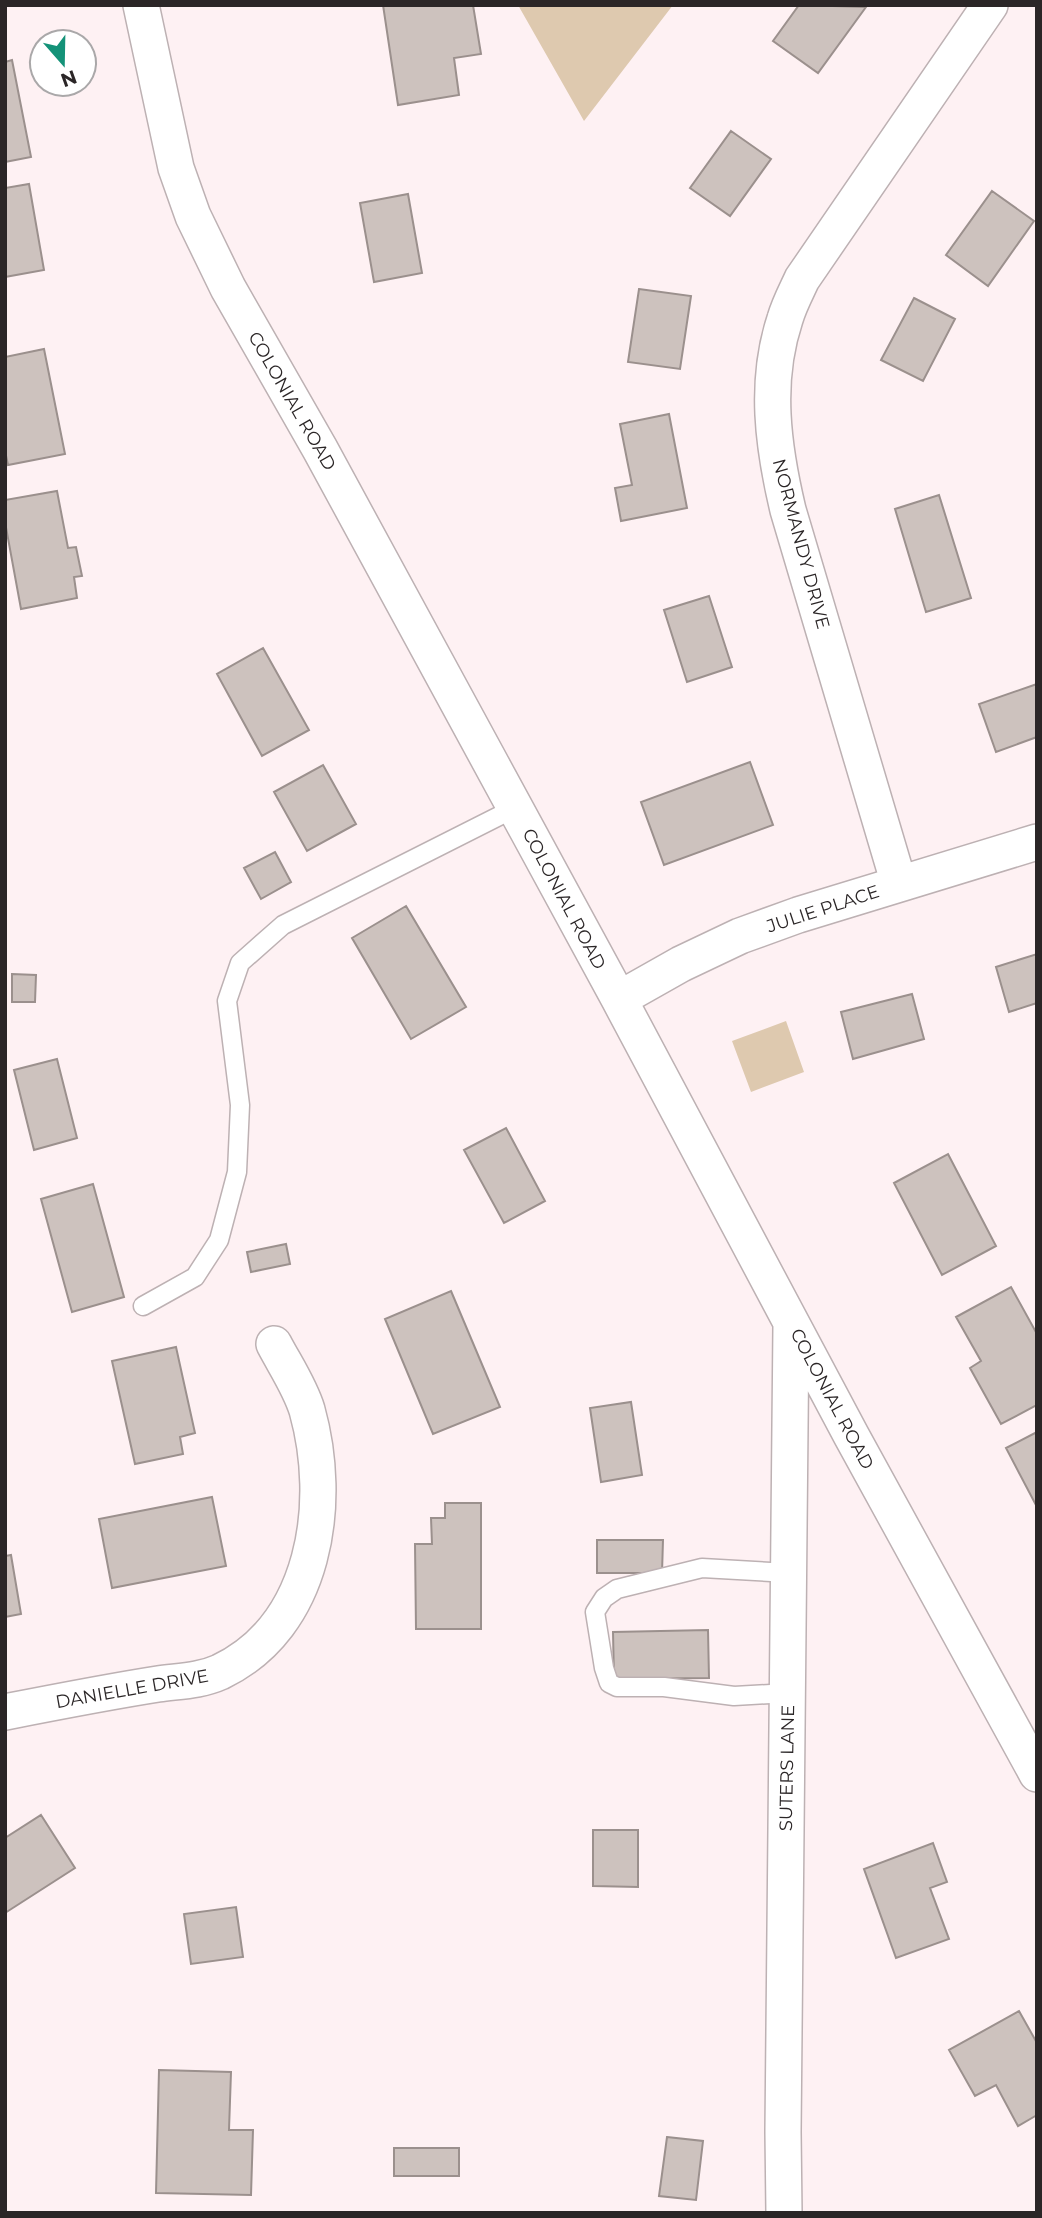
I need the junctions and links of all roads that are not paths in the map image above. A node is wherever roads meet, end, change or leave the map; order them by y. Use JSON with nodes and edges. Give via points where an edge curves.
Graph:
{"nodes":[{"id":1,"x":141,"y":5,"type":"edge"},
{"id":2,"x":990,"y":5,"type":"edge"},
{"id":3,"x":515,"y":808,"type":"junction"},
{"id":4,"x":1037,"y":842,"type":"edge"},
{"id":5,"x":899,"y":884,"type":"junction"},
{"id":6,"x":619,"y":999,"type":"junction"},
{"id":7,"x":143,"y":1306,"type":"dead end"},
{"id":8,"x":791,"y":1323,"type":"junction"},
{"id":9,"x":274,"y":1343,"type":"dead end"},
{"id":10,"x":789,"y":1573,"type":"junction"},
{"id":11,"x":788,"y":1693,"type":"junction"},
{"id":12,"x":5,"y":1712,"type":"edge"},
{"id":13,"x":1037,"y":1774,"type":"edge"},
{"id":14,"x":784,"y":2213,"type":"edge"}],
"edges":[{"from":1,"to":3,"type":"street","name":"COLONIAL ROAD","via":[[176,168],[193,216],[228,288]]},
{"from":2,"to":5,"type":"street","name":"NORMANDY DRIVE","via":[[802,279],[785,320],[775,364],[775,449],[788,510]]},
{"from":3,"to":6,"type":"street","name":"COLONIAL ROAD"},
{"from":3,"to":7,"type":"lane","via":[[283,925],[240,963],[227,1001],[240,1105],[237,1171],[219,1240],[195,1277]]},
{"from":4,"to":5,"type":"street","name":"JULIE PLACE"},
{"from":5,"to":6,"type":"street","name":"JULIE PLACE","via":[[740,936]]},
{"from":6,"to":8,"type":"street","name":"COLONIAL ROAD"},
{"from":8,"to":10,"type":"street","name":"SUTERS LANE"},
{"from":8,"to":13,"type":"street","name":"COLONIAL ROAD"},
{"from":9,"to":12,"type":"street","name":"DANIELLE DRIVE","via":[[308,1412],[318,1505],[312,1550],[299,1591],[278,1625],[251,1653],[197,1680]]},
{"from":10,"to":11,"type":"street","name":"SUTERS LANE"},
{"from":10,"to":11,"type":"lane","via":[[702,1568],[617,1589],[595,1612],[604,1668],[609,1683],[617,1688],[664,1687],[734,1696]]},
{"from":11,"to":14,"type":"street","name":"SUTERS LANE"}]}
